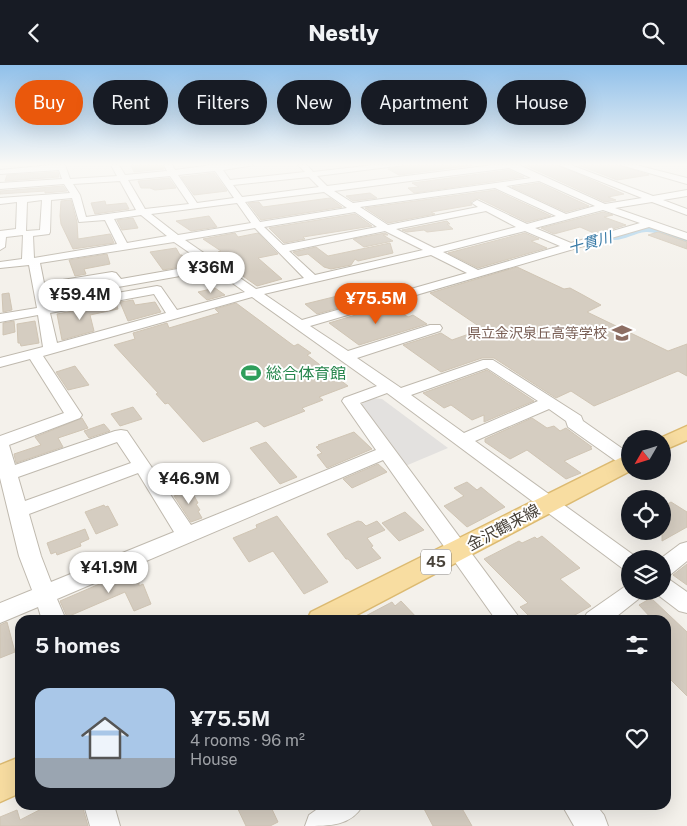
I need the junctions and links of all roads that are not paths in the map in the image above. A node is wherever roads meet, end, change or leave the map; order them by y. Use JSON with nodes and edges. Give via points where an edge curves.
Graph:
{"nodes":[{"id":1,"x":22,"y":201,"type":"junction"},
{"id":2,"x":26,"y":201,"type":"edge"},
{"id":3,"x":47,"y":201,"type":"edge"},
{"id":4,"x":77,"y":201,"type":"edge"},
{"id":5,"x":135,"y":201,"type":"edge"},
{"id":6,"x":191,"y":201,"type":"edge"},
{"id":7,"x":227,"y":201,"type":"edge"},
{"id":8,"x":239,"y":201,"type":"edge"},
{"id":9,"x":342,"y":201,"type":"edge"},
{"id":10,"x":395,"y":201,"type":"edge"},
{"id":11,"x":473,"y":201,"type":"edge"},
{"id":12,"x":529,"y":201,"type":"edge"},
{"id":13,"x":589,"y":201,"type":"edge"},
{"id":14,"x":642,"y":201,"type":"edge"},
{"id":15,"x":655,"y":201,"type":"edge"},
{"id":16,"x":194,"y":205,"type":"junction"},
{"id":17,"x":2,"y":206,"type":"edge"},
{"id":18,"x":604,"y":207,"type":"junction"},
{"id":19,"x":353,"y":208,"type":"junction"},
{"id":20,"x":488,"y":208,"type":"junction"},
{"id":21,"x":143,"y":211,"type":"junction"},
{"id":22,"x":687,"y":212,"type":"edge"},
{"id":23,"x":108,"y":216,"type":"junction"},
{"id":24,"x":565,"y":217,"type":"junction"},
{"id":25,"x":648,"y":224,"type":"junction"},
{"id":26,"x":257,"y":225,"type":"junction"},
{"id":27,"x":525,"y":227,"type":"junction"},
{"id":28,"x":386,"y":229,"type":"junction"},
{"id":29,"x":25,"y":233,"type":"junction"},
{"id":30,"x":687,"y":237,"type":"edge"},
{"id":31,"x":176,"y":239,"type":"junction"},
{"id":32,"x":569,"y":246,"type":"junction"},
{"id":33,"x":0,"y":247,"type":"edge"},
{"id":34,"x":124,"y":247,"type":"junction"},
{"id":35,"x":281,"y":249,"type":"junction"},
{"id":36,"x":430,"y":252,"type":"junction"},
{"id":37,"x":31,"y":262,"type":"junction"},
{"id":38,"x":0,"y":265,"type":"edge"},
{"id":39,"x":215,"y":266,"type":"junction"},
{"id":40,"x":476,"y":273,"type":"junction"},
{"id":41,"x":312,"y":279,"type":"junction"},
{"id":42,"x":118,"y":283,"type":"junction"},
{"id":43,"x":39,"y":287,"type":"junction"},
{"id":44,"x":254,"y":293,"type":"junction"},
{"id":45,"x":124,"y":296,"type":"junction"},
{"id":46,"x":43,"y":310,"type":"junction"},
{"id":47,"x":174,"y":316,"type":"junction"},
{"id":48,"x":0,"y":318,"type":"edge"},
{"id":49,"x":299,"y":325,"type":"junction"},
{"id":50,"x":435,"y":328,"type":"dead end"},
{"id":51,"x":51,"y":350,"type":"junction"},
{"id":52,"x":35,"y":355,"type":"junction"},
{"id":53,"x":346,"y":357,"type":"junction"},
{"id":54,"x":0,"y":363,"type":"edge"},
{"id":55,"x":394,"y":391,"type":"junction"},
{"id":56,"x":550,"y":402,"type":"junction"},
{"id":57,"x":687,"y":432,"type":"edge"},
{"id":58,"x":462,"y":439,"type":"junction"},
{"id":59,"x":671,"y":440,"type":"edge"},
{"id":60,"x":0,"y":442,"type":"edge"},
{"id":61,"x":386,"y":452,"type":"junction"},
{"id":62,"x":621,"y":456,"type":"edge"},
{"id":63,"x":142,"y":465,"type":"junction"},
{"id":64,"x":621,"y":466,"type":"edge"},
{"id":65,"x":9,"y":474,"type":"junction"},
{"id":66,"x":551,"y":502,"type":"junction"},
{"id":67,"x":18,"y":511,"type":"junction"},
{"id":68,"x":186,"y":536,"type":"junction"},
{"id":69,"x":687,"y":550,"type":"edge"},
{"id":70,"x":458,"y":551,"type":"junction"},
{"id":71,"x":621,"y":555,"type":"edge"},
{"id":72,"x":671,"y":562,"type":"edge"},
{"id":73,"x":671,"y":592,"type":"edge"},
{"id":74,"x":46,"y":595,"type":"junction"},
{"id":75,"x":621,"y":600,"type":"edge"},
{"id":76,"x":687,"y":604,"type":"edge"},
{"id":77,"x":0,"y":613,"type":"edge"},
{"id":78,"x":52,"y":615,"type":"edge"},
{"id":79,"x":331,"y":615,"type":"edge"},
{"id":80,"x":505,"y":615,"type":"edge"},
{"id":81,"x":602,"y":615,"type":"edge"},
{"id":82,"x":15,"y":776,"type":"edge"},
{"id":83,"x":0,"y":784,"type":"edge"},
{"id":84,"x":100,"y":810,"type":"edge"},
{"id":85,"x":341,"y":810,"type":"edge"},
{"id":86,"x":581,"y":810,"type":"edge"},
{"id":87,"x":105,"y":826,"type":"edge"},
{"id":88,"x":320,"y":826,"type":"edge"},
{"id":89,"x":593,"y":826,"type":"edge"}],
"edges":[{"from":1,"to":2,"type":"street"},
{"from":1,"to":17,"type":"street"},
{"from":1,"to":29,"type":"street"},
{"from":3,"to":29,"type":"street","via":[[45,232]]},
{"from":4,"to":23,"type":"street","via":[[82,220]]},
{"from":5,"to":21,"type":"street"},
{"from":6,"to":16,"type":"street"},
{"from":7,"to":16,"type":"street"},
{"from":8,"to":26,"type":"street"},
{"from":9,"to":19,"type":"street"},
{"from":10,"to":19,"type":"street"},
{"from":11,"to":20,"type":"street"},
{"from":12,"to":24,"type":"street"},
{"from":13,"to":18,"type":"street"},
{"from":14,"to":18,"type":"street"},
{"from":15,"to":22,"type":"street"},
{"from":16,"to":21,"type":"street"},
{"from":18,"to":24,"type":"street"},
{"from":18,"to":25,"type":"street"},
{"from":19,"to":26,"type":"street"},
{"from":19,"to":28,"type":"street"},
{"from":20,"to":27,"type":"street"},
{"from":20,"to":28,"type":"street"},
{"from":21,"to":23,"type":"street"},
{"from":21,"to":31,"type":"street"},
{"from":23,"to":34,"type":"street"},
{"from":24,"to":27,"type":"street"},
{"from":25,"to":30,"type":"street"},
{"from":25,"to":32,"type":"street"},
{"from":26,"to":31,"type":"street"},
{"from":26,"to":35,"type":"street"},
{"from":27,"to":32,"type":"street"},
{"from":27,"to":36,"type":"street"},
{"from":28,"to":35,"type":"street"},
{"from":28,"to":36,"type":"street"},
{"from":29,"to":33,"type":"street","via":[[1,234]]},
{"from":29,"to":37,"type":"street"},
{"from":31,"to":34,"type":"street"},
{"from":31,"to":39,"type":"street"},
{"from":32,"to":40,"type":"street"},
{"from":34,"to":37,"type":"street"},
{"from":35,"to":41,"type":"street"},
{"from":36,"to":40,"type":"street"},
{"from":36,"to":41,"type":"street"},
{"from":37,"to":38,"type":"street"},
{"from":37,"to":43,"type":"street"},
{"from":39,"to":42,"type":"street"},
{"from":39,"to":44,"type":"street"},
{"from":40,"to":49,"type":"street"},
{"from":41,"to":44,"type":"street"},
{"from":42,"to":43,"type":"street","via":[[112,275]]},
{"from":42,"to":45,"type":"street"},
{"from":43,"to":46,"type":"street"},
{"from":44,"to":47,"type":"street"},
{"from":44,"to":49,"type":"street"},
{"from":45,"to":46,"type":"street"},
{"from":45,"to":47,"type":"street","via":[[157,291]]},
{"from":46,"to":48,"type":"street"},
{"from":46,"to":51,"type":"street"},
{"from":47,"to":51,"type":"street"},
{"from":49,"to":53,"type":"street"},
{"from":50,"to":53,"type":"street"},
{"from":51,"to":52,"type":"street"},
{"from":52,"to":54,"type":"street"},
{"from":52,"to":60,"type":"street","via":[[74,415]]},
{"from":53,"to":55,"type":"street"},
{"from":55,"to":56,"type":"street","via":[[488,363]]},
{"from":55,"to":58,"type":"street"},
{"from":55,"to":61,"type":"street","via":[[350,401]]},
{"from":56,"to":58,"type":"street"},
{"from":56,"to":62,"type":"street"},
{"from":57,"to":59,"type":"main road"},
{"from":58,"to":66,"type":"street"},
{"from":60,"to":65,"type":"street"},
{"from":61,"to":68,"type":"street"},
{"from":61,"to":70,"type":"street"},
{"from":63,"to":65,"type":"street","via":[[121,435]]},
{"from":63,"to":67,"type":"street"},
{"from":63,"to":68,"type":"street"},
{"from":64,"to":66,"type":"main road","name":"金沢鶴来線","number":"45"},
{"from":65,"to":67,"type":"street"},
{"from":66,"to":70,"type":"main road","name":"金沢鶴来線","number":"45"},
{"from":66,"to":71,"type":"street"},
{"from":67,"to":74,"type":"street","via":[[30,556]]},
{"from":68,"to":74,"type":"street"},
{"from":69,"to":72,"type":"street"},
{"from":70,"to":79,"type":"main road","name":"金沢鶴来線","number":"45"},
{"from":70,"to":80,"type":"street"},
{"from":73,"to":76,"type":"street"},
{"from":74,"to":77,"type":"street"},
{"from":74,"to":78,"type":"street"},
{"from":75,"to":81,"type":"street"},
{"from":82,"to":83,"type":"main road"},
{"from":84,"to":87,"type":"street"},
{"from":85,"to":88,"type":"street"},
{"from":86,"to":89,"type":"street"}]}
